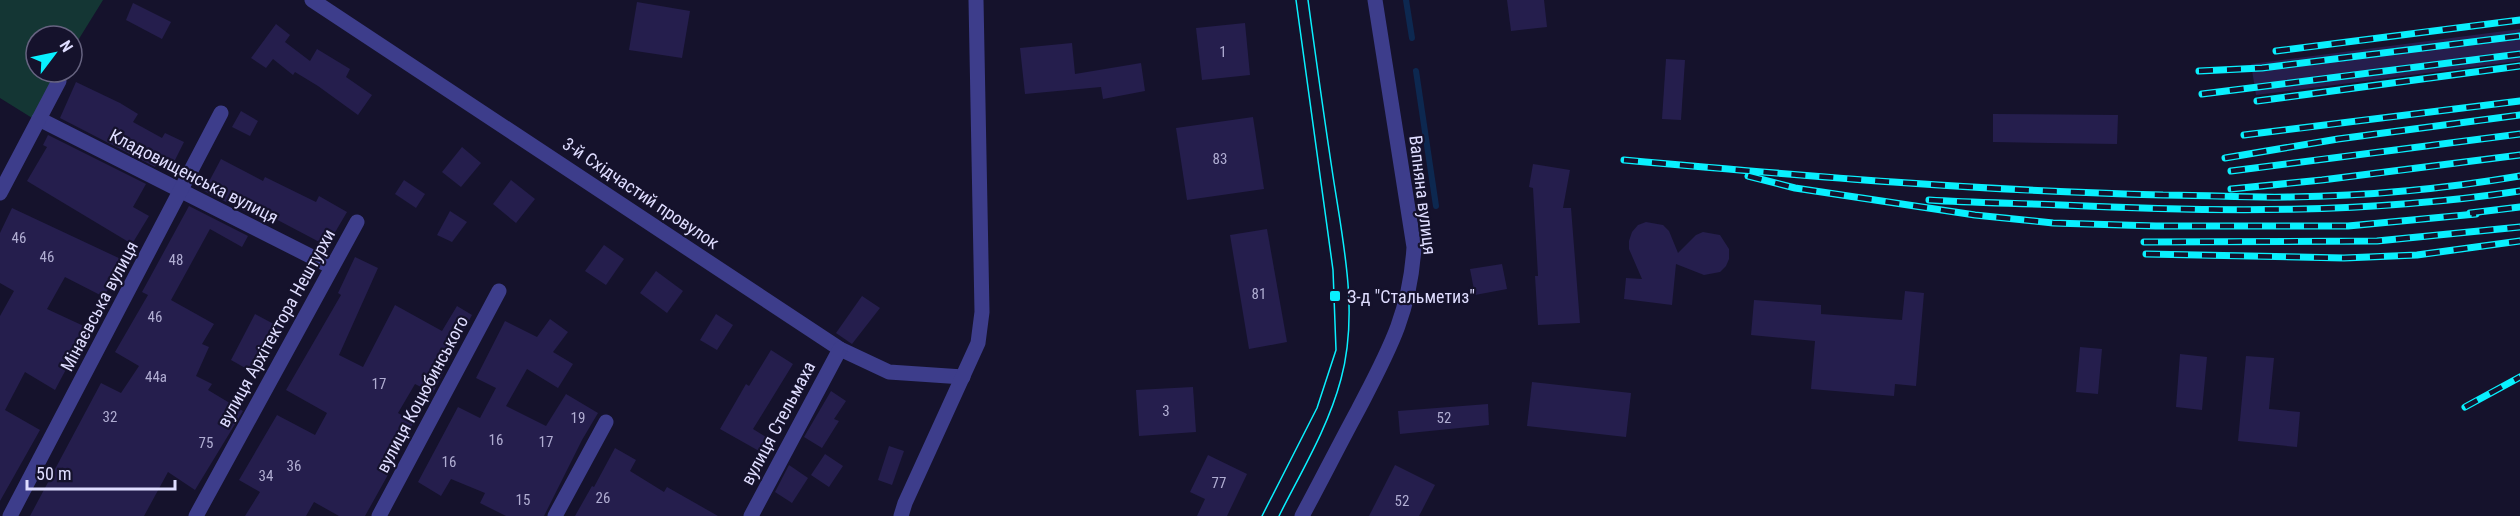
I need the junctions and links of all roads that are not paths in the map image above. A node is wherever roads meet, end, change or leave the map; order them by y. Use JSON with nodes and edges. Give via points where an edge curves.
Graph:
{"nodes":[{"id":1,"x":312,"y":0,"type":"edge"},
{"id":2,"x":976,"y":0,"type":"edge"},
{"id":3,"x":1375,"y":0,"type":"edge"},
{"id":4,"x":57,"y":84,"type":"edge"},
{"id":5,"x":221,"y":112,"type":"dead end"},
{"id":6,"x":39,"y":119,"type":"junction"},
{"id":7,"x":181,"y":191,"type":"junction"},
{"id":8,"x":0,"y":193,"type":"edge"},
{"id":9,"x":357,"y":222,"type":"dead end"},
{"id":10,"x":332,"y":267,"type":"junction"},
{"id":11,"x":499,"y":291,"type":"dead end"},
{"id":12,"x":840,"y":350,"type":"junction"},
{"id":13,"x":963,"y":377,"type":"junction"},
{"id":14,"x":606,"y":422,"type":"dead end"},
{"id":15,"x":10,"y":516,"type":"edge"},
{"id":16,"x":196,"y":516,"type":"edge"},
{"id":17,"x":379,"y":516,"type":"edge"},
{"id":18,"x":555,"y":516,"type":"edge"},
{"id":19,"x":751,"y":516,"type":"edge"},
{"id":20,"x":901,"y":516,"type":"edge"},
{"id":21,"x":1302,"y":516,"type":"edge"}],
"edges":[{"from":1,"to":12,"type":"street","name":"3-й Східчастий провулок"},
{"from":2,"to":13,"type":"street","via":[[982,312],[978,343]]},
{"from":3,"to":21,"type":"street","name":"Вапняна вулиця","via":[[1414,247],[1412,275],[1394,342]]},
{"from":4,"to":6,"type":"street"},
{"from":5,"to":7,"type":"street","name":"Мінаєвська вулиця"},
{"from":6,"to":7,"type":"street","name":"Кладовищенська вулиця"},
{"from":6,"to":8,"type":"street"},
{"from":7,"to":10,"type":"street","name":"Кладовищенська вулиця"},
{"from":7,"to":15,"type":"street","name":"Мінаєвська вулиця"},
{"from":9,"to":10,"type":"street","name":"вулиця Архітектора Нештурхи"},
{"from":10,"to":16,"type":"street","name":"вулиця Архітектора Нештурхи"},
{"from":11,"to":17,"type":"street","name":"вулиця Коцюбинського"},
{"from":12,"to":13,"type":"street","name":"3-й Східчастий провулок","via":[[889,372]]},
{"from":12,"to":19,"type":"street","name":"вулиця Стельмаха"},
{"from":13,"to":20,"type":"street"},
{"from":14,"to":18,"type":"street"}]}
